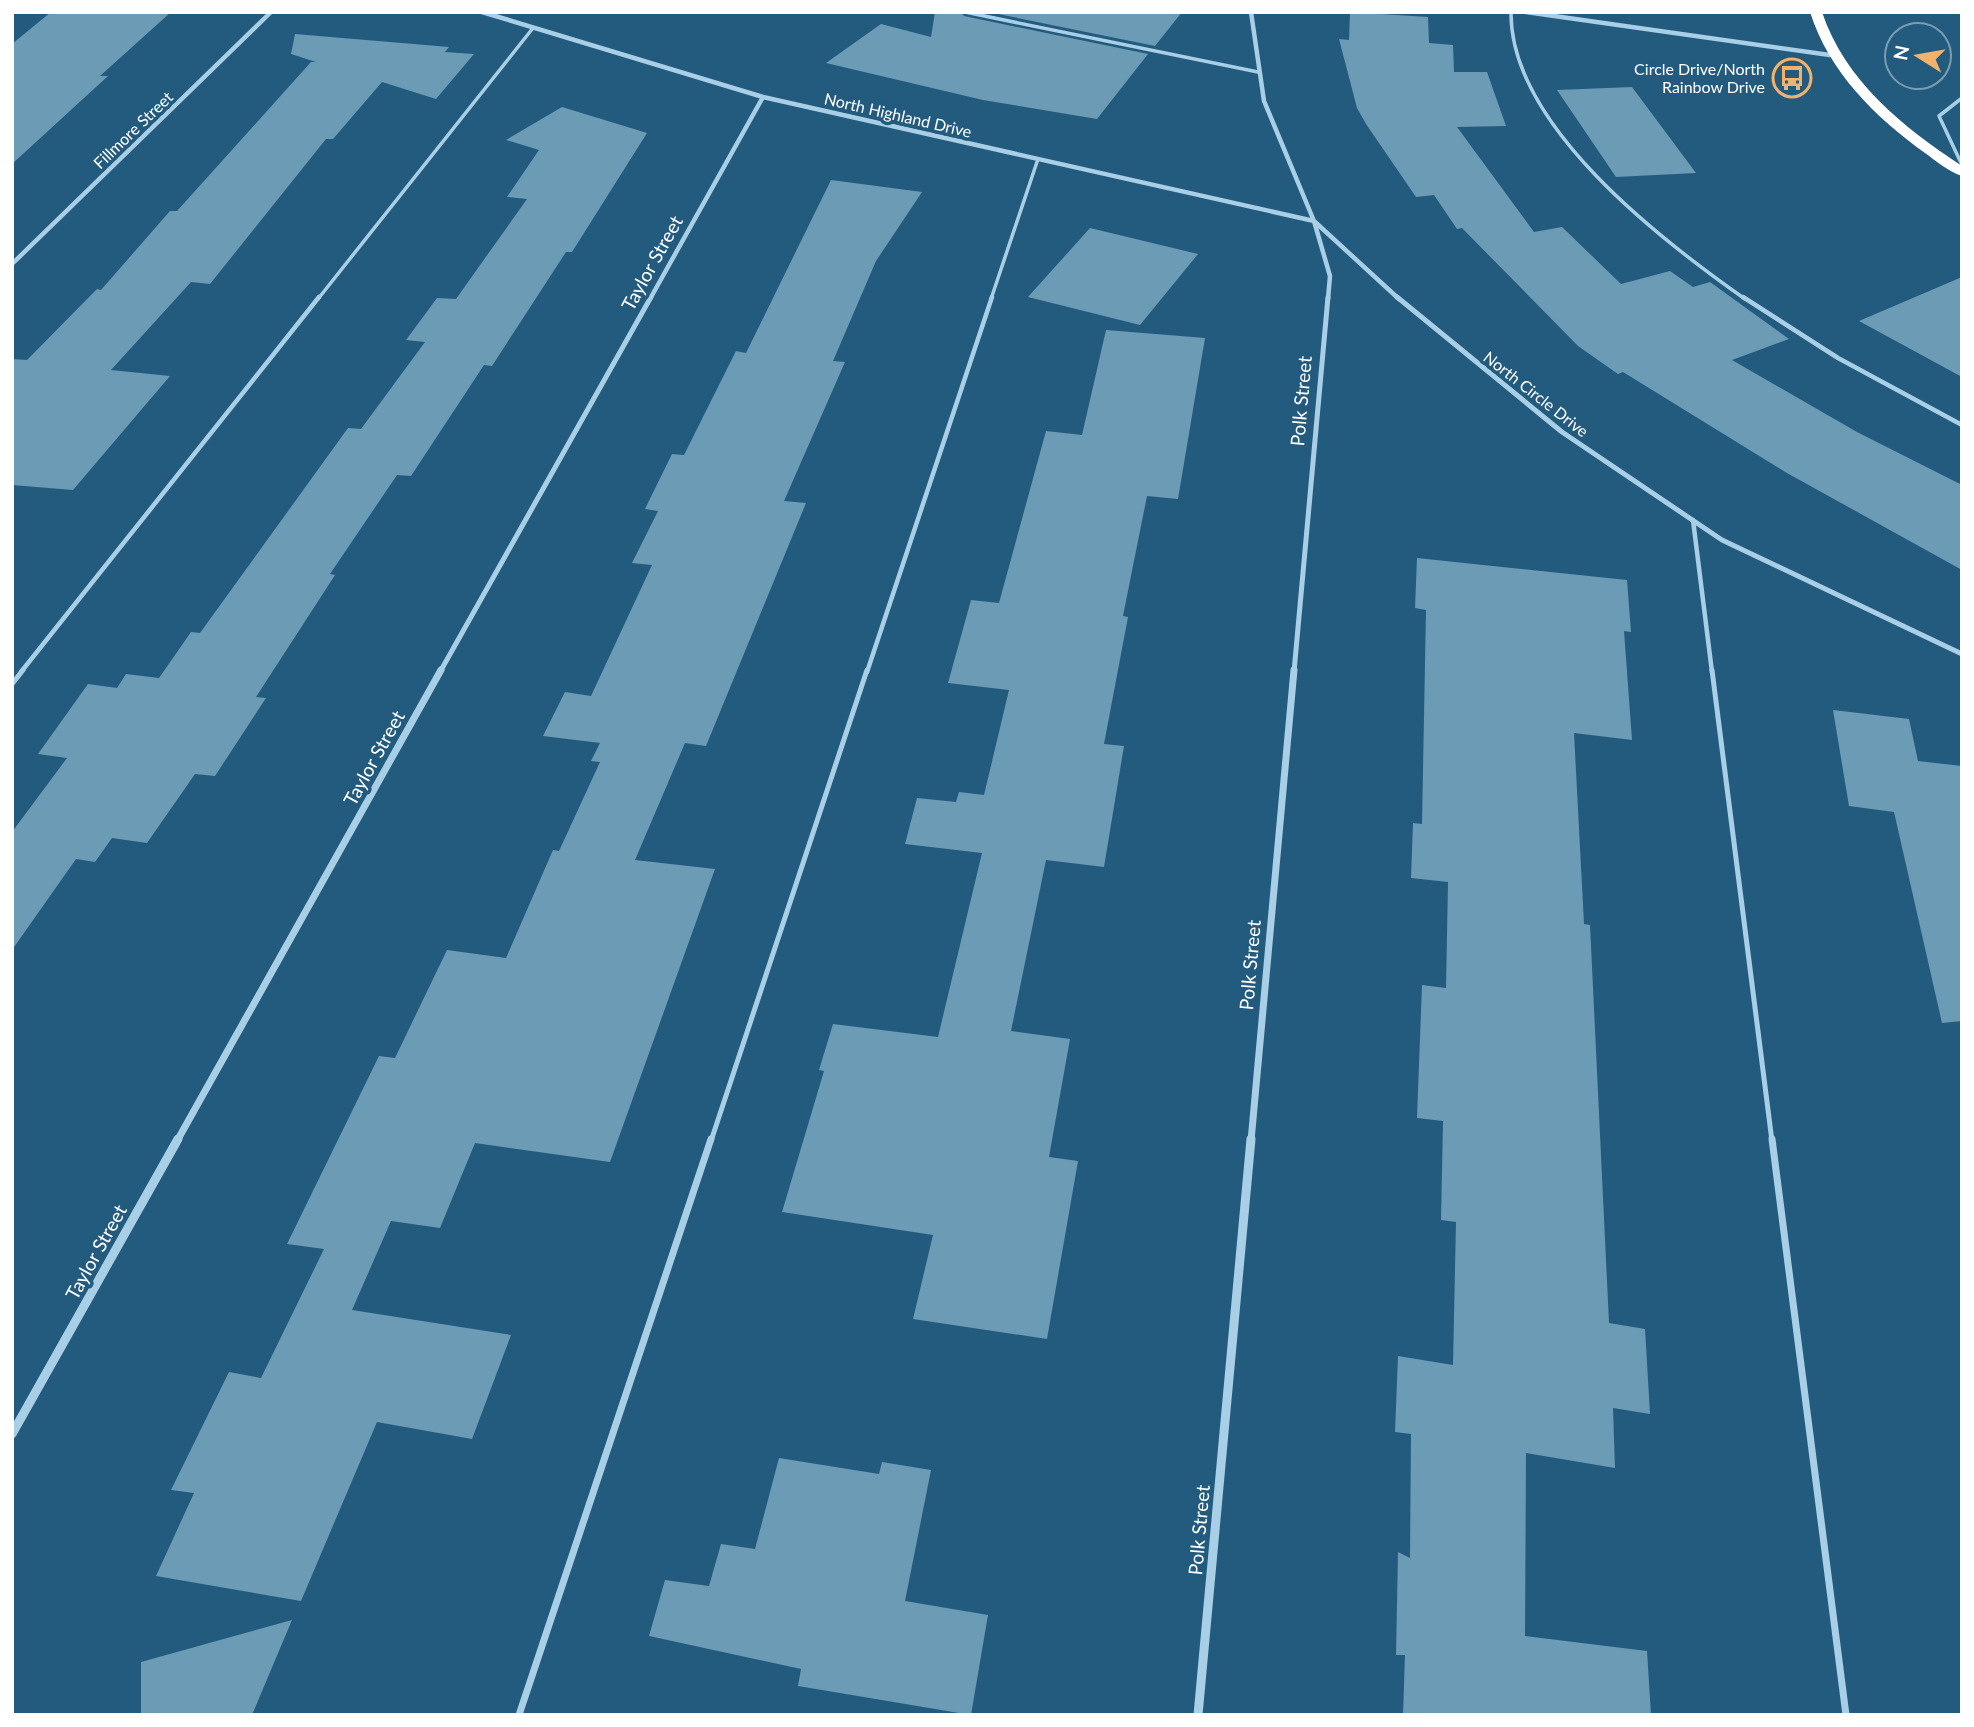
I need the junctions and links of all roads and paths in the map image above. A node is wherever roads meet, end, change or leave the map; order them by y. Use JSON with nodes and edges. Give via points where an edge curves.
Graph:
{"nodes":[{"id":1,"x":271,"y":12,"type":"edge"},
{"id":2,"x":482,"y":12,"type":"edge"},
{"id":3,"x":965,"y":12,"type":"edge"},
{"id":4,"x":1251,"y":12,"type":"edge"},
{"id":5,"x":1511,"y":12,"type":"edge"},
{"id":6,"x":1526,"y":12,"type":"edge"},
{"id":7,"x":1813,"y":13,"type":"edge"},
{"id":8,"x":533,"y":28,"type":"junction"},
{"id":9,"x":1837,"y":56,"type":"junction"},
{"id":10,"x":1258,"y":72,"type":"junction"},
{"id":11,"x":763,"y":97,"type":"junction"},
{"id":12,"x":1962,"y":98,"type":"edge"},
{"id":13,"x":1038,"y":159,"type":"junction"},
{"id":14,"x":1962,"y":165,"type":"edge"},
{"id":15,"x":1962,"y":172,"type":"edge"},
{"id":16,"x":1314,"y":221,"type":"junction"},
{"id":17,"x":12,"y":264,"type":"edge"},
{"id":18,"x":1962,"y":425,"type":"edge"},
{"id":19,"x":1693,"y":520,"type":"junction"},
{"id":20,"x":1962,"y":654,"type":"edge"},
{"id":21,"x":12,"y":684,"type":"edge"},
{"id":22,"x":12,"y":1434,"type":"edge"},
{"id":23,"x":520,"y":1715,"type":"edge"},
{"id":24,"x":1198,"y":1715,"type":"edge"},
{"id":25,"x":1846,"y":1715,"type":"edge"}],
"edges":[{"from":1,"to":17,"type":"street","name":"Fillmore Street"},
{"from":2,"to":8,"type":"street","name":"North Highland Drive"},
{"from":3,"to":10,"type":"lane"},
{"from":4,"to":10,"type":"street","name":"North Circle Drive"},
{"from":5,"to":18,"type":"lane","via":[[1513,47],[1537,102],[1598,181],[1771,317],[1868,376]]},
{"from":6,"to":9,"type":"street"},
{"from":7,"to":9,"type":"highway"},
{"from":8,"to":11,"type":"street","name":"North Highland Drive"},
{"from":8,"to":21,"type":"lane"},
{"from":9,"to":15,"type":"highway","via":[[1864,92],[1924,147]]},
{"from":10,"to":16,"type":"street","name":"North Circle Drive","via":[[1264,101]]},
{"from":11,"to":13,"type":"street","name":"North Highland Drive"},
{"from":11,"to":22,"type":"street","name":"Taylor Street"},
{"from":12,"to":14,"type":"lane","via":[[1939,116]]},
{"from":13,"to":16,"type":"street","name":"North Highland Drive"},
{"from":13,"to":23,"type":"lane"},
{"from":16,"to":19,"type":"street","name":"North Circle Drive","via":[[1417,315],[1562,432]]},
{"from":16,"to":24,"type":"street","name":"Polk Street","via":[[1330,276]]},
{"from":19,"to":20,"type":"street","name":"North Circle Drive","via":[[1722,540]]},
{"from":19,"to":25,"type":"lane"}]}
